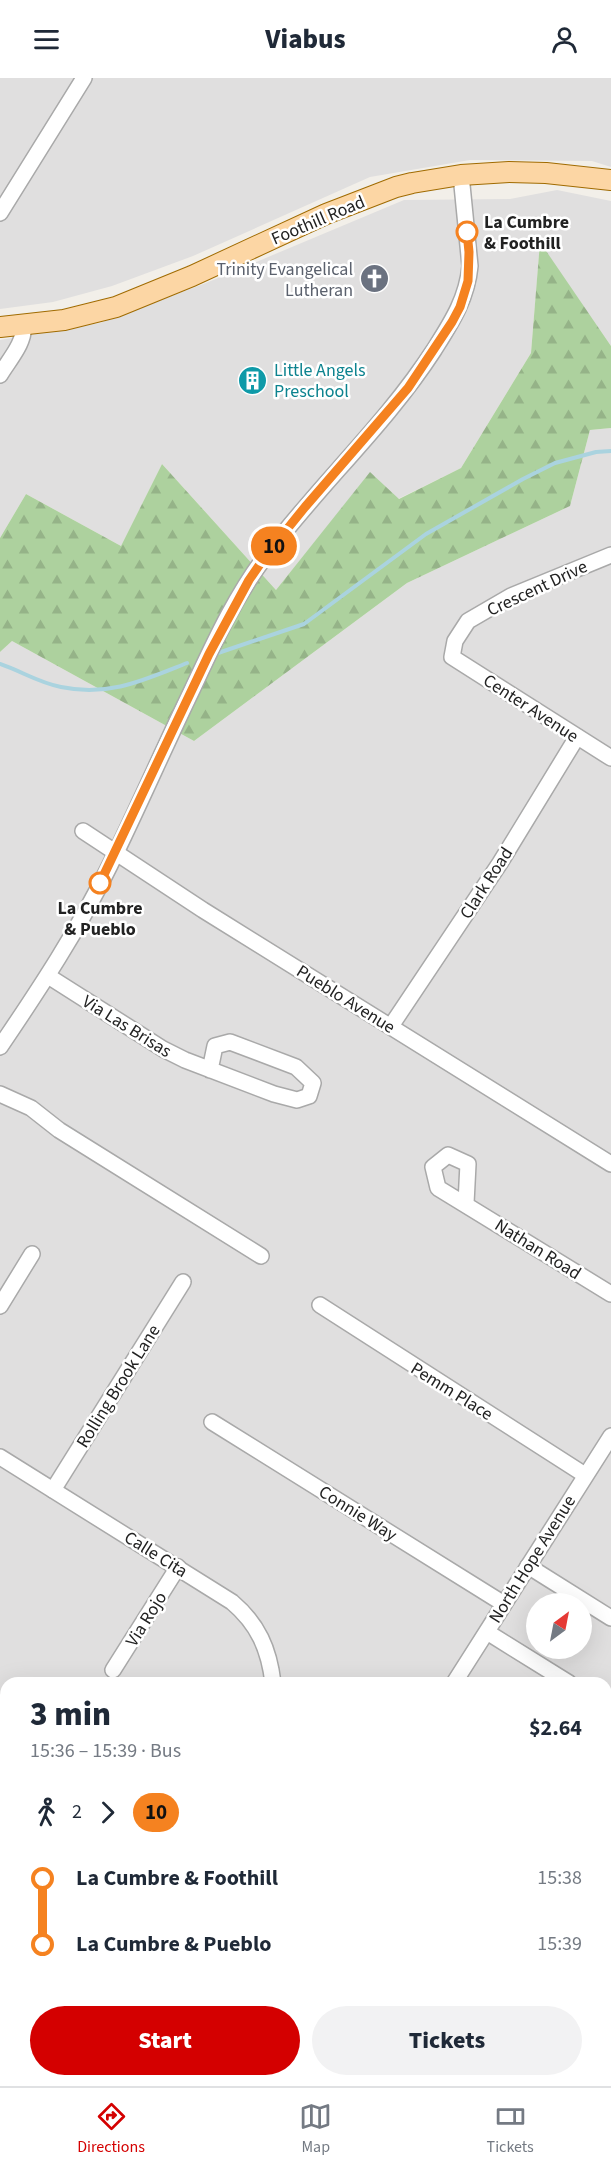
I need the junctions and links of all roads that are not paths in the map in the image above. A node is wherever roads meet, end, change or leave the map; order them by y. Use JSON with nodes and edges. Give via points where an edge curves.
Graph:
{"nodes":[{"id":1,"x":84,"y":78,"type":"edge"},
{"id":2,"x":461,"y":174,"type":"junction"},
{"id":3,"x":611,"y":180,"type":"edge"},
{"id":4,"x":0,"y":213,"type":"edge"},
{"id":5,"x":23,"y":325,"type":"junction"},
{"id":6,"x":0,"y":327,"type":"edge"},
{"id":7,"x":0,"y":375,"type":"edge"},
{"id":8,"x":611,"y":555,"type":"edge"},
{"id":9,"x":452,"y":657,"type":"joint"},
{"id":10,"x":577,"y":737,"type":"junction"},
{"id":11,"x":611,"y":758,"type":"edge"},
{"id":12,"x":83,"y":831,"type":"dead end"},
{"id":13,"x":116,"y":852,"type":"junction"},
{"id":14,"x":48,"y":976,"type":"junction"},
{"id":15,"x":391,"y":1026,"type":"junction"},
{"id":16,"x":0,"y":1047,"type":"edge"},
{"id":17,"x":210,"y":1070,"type":"junction"},
{"id":18,"x":0,"y":1094,"type":"edge"},
{"id":19,"x":611,"y":1164,"type":"edge"},
{"id":20,"x":466,"y":1203,"type":"dead end"},
{"id":21,"x":32,"y":1254,"type":"dead end"},
{"id":22,"x":261,"y":1256,"type":"dead end"},
{"id":23,"x":183,"y":1282,"type":"dead end"},
{"id":24,"x":611,"y":1294,"type":"edge"},
{"id":25,"x":320,"y":1305,"type":"dead end"},
{"id":26,"x":0,"y":1306,"type":"edge"},
{"id":27,"x":213,"y":1422,"type":"dead end"},
{"id":28,"x":611,"y":1436,"type":"edge"},
{"id":29,"x":0,"y":1457,"type":"edge"},
{"id":30,"x":585,"y":1475,"type":"junction"},
{"id":31,"x":53,"y":1490,"type":"junction"},
{"id":32,"x":528,"y":1566,"type":"junction"},
{"id":33,"x":178,"y":1567,"type":"junction"},
{"id":34,"x":504,"y":1604,"type":"junction"},
{"id":35,"x":611,"y":1618,"type":"edge"},
{"id":36,"x":487,"y":1632,"type":"junction"},
{"id":37,"x":113,"y":1670,"type":"dead end"},
{"id":38,"x":272,"y":1677,"type":"edge"},
{"id":39,"x":458,"y":1677,"type":"edge"},
{"id":40,"x":559,"y":1677,"type":"edge"}],
"edges":[{"from":1,"to":4,"type":"street"},
{"from":2,"to":3,"type":"main road","name":"Foothill Road","via":[[546,173]]},
{"from":2,"to":5,"type":"main road","name":"Foothill Road","via":[[396,187],[353,203],[116,306],[64,320]]},
{"from":2,"to":13,"type":"street","via":[[470,266],[460,307],[408,388],[305,507],[249,580],[209,654]]},
{"from":5,"to":6,"type":"main road","name":"Foothill Road"},
{"from":5,"to":7,"type":"street","via":[[21,340]]},
{"from":8,"to":9,"type":"street","name":"Crescent Drive","via":[[511,596],[468,621],[455,641]]},
{"from":9,"to":10,"type":"street","name":"Center Avenue"},
{"from":10,"to":11,"type":"street","name":"Center Avenue"},
{"from":10,"to":15,"type":"street","name":"Clark Road","via":[[500,863]]},
{"from":12,"to":13,"type":"street","name":"Pueblo Avenue"},
{"from":13,"to":14,"type":"street"},
{"from":13,"to":15,"type":"street","name":"Pueblo Avenue"},
{"from":14,"to":16,"type":"street"},
{"from":14,"to":17,"type":"street","name":"Via Las Brisas","via":[[163,1049]]},
{"from":15,"to":19,"type":"street","name":"Pueblo Avenue"},
{"from":17,"to":17,"type":"street","name":"Via Las Brisas","via":[[297,1100],[309,1096],[313,1083],[296,1067],[230,1042],[215,1046]]},
{"from":18,"to":22,"type":"street","via":[[31,1108],[59,1130]]},
{"from":20,"to":24,"type":"street","name":"Nathan Road"},
{"from":21,"to":26,"type":"street"},
{"from":23,"to":31,"type":"street","name":"Rolling Brook Lane"},
{"from":25,"to":30,"type":"street","name":"Pemm Place"},
{"from":27,"to":34,"type":"street","name":"Connie Way"},
{"from":28,"to":30,"type":"street","name":"North Hope Avenue"},
{"from":29,"to":31,"type":"street","name":"Calle Cita"},
{"from":30,"to":32,"type":"street","name":"North Hope Avenue"},
{"from":31,"to":33,"type":"street","name":"Calle Cita"},
{"from":32,"to":34,"type":"street","name":"North Hope Avenue"},
{"from":32,"to":35,"type":"street"},
{"from":33,"to":37,"type":"street","name":"Via Rojo"},
{"from":33,"to":38,"type":"street","name":"Calle Cita","via":[[232,1602],[252,1621],[268,1652]]},
{"from":34,"to":36,"type":"street","name":"North Hope Avenue"},
{"from":36,"to":39,"type":"street","name":"North Hope Avenue"},
{"from":36,"to":40,"type":"street"}]}
